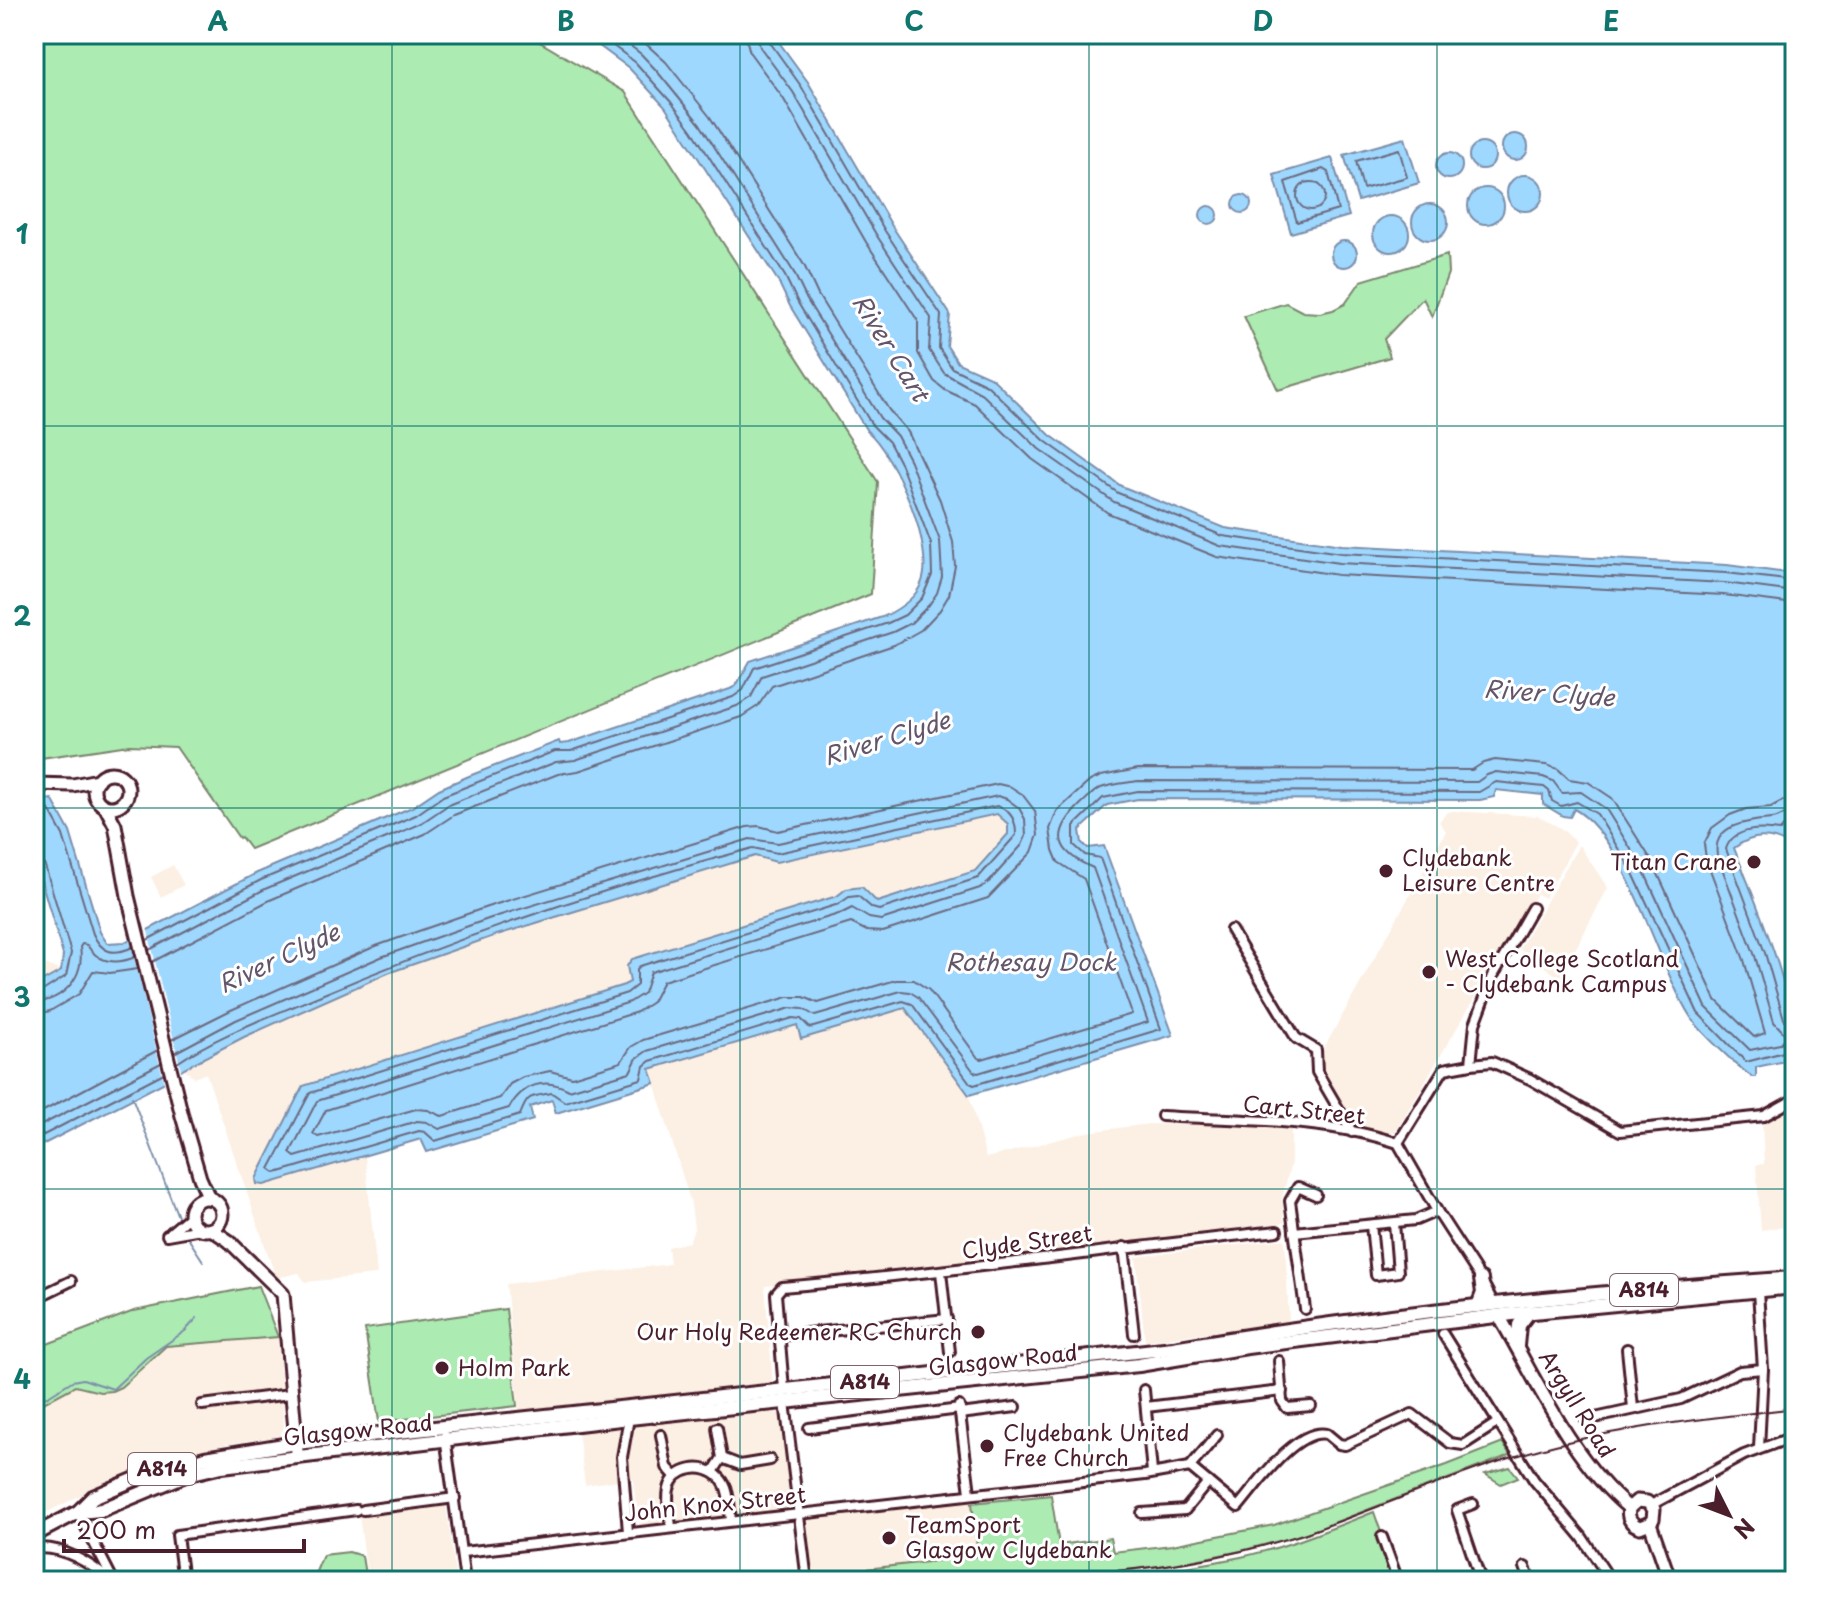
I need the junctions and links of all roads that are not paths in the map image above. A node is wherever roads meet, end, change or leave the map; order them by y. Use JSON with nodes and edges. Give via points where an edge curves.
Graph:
{"nodes":[{"id":1,"x":98,"y":780,"type":"junction"},
{"id":2,"x":34,"y":784,"type":"edge"},
{"id":3,"x":73,"y":785,"type":"junction"},
{"id":4,"x":95,"y":797,"type":"junction"},
{"id":5,"x":118,"y":805,"type":"junction"},
{"id":6,"x":105,"y":806,"type":"junction"},
{"id":7,"x":115,"y":825,"type":"junction"},
{"id":8,"x":1532,"y":908,"type":"dead end"},
{"id":9,"x":1231,"y":930,"type":"dead end"},
{"id":10,"x":1471,"y":1064,"type":"junction"},
{"id":11,"x":1795,"y":1099,"type":"edge"},
{"id":12,"x":1162,"y":1116,"type":"dead end"},
{"id":13,"x":1352,"y":1132,"type":"junction"},
{"id":14,"x":1398,"y":1143,"type":"junction"},
{"id":15,"x":1316,"y":1195,"type":"dead end"},
{"id":16,"x":203,"y":1199,"type":"junction"},
{"id":17,"x":1437,"y":1211,"type":"junction"},
{"id":18,"x":190,"y":1216,"type":"junction"},
{"id":19,"x":221,"y":1220,"type":"junction"},
{"id":20,"x":1394,"y":1223,"type":"junction"},
{"id":21,"x":1371,"y":1225,"type":"junction"},
{"id":22,"x":206,"y":1229,"type":"junction"},
{"id":23,"x":1277,"y":1231,"type":"dead end"},
{"id":24,"x":1294,"y":1232,"type":"junction"},
{"id":25,"x":229,"y":1241,"type":"junction"},
{"id":26,"x":1124,"y":1247,"type":"junction"},
{"id":27,"x":941,"y":1272,"type":"junction"},
{"id":28,"x":1795,"y":1278,"type":"edge"},
{"id":29,"x":1481,"y":1279,"type":"junction"},
{"id":30,"x":71,"y":1281,"type":"dead end"},
{"id":31,"x":1758,"y":1286,"type":"junction"},
{"id":32,"x":1795,"y":1287,"type":"edge"},
{"id":33,"x":34,"y":1299,"type":"edge"},
{"id":34,"x":1478,"y":1306,"type":"junction"},
{"id":35,"x":1305,"y":1309,"type":"dead end"},
{"id":36,"x":1497,"y":1310,"type":"junction"},
{"id":37,"x":1529,"y":1312,"type":"junction"},
{"id":38,"x":947,"y":1319,"type":"junction"},
{"id":39,"x":1134,"y":1334,"type":"dead end"},
{"id":40,"x":1443,"y":1334,"type":"dead end"},
{"id":41,"x":778,"y":1336,"type":"junction"},
{"id":42,"x":1517,"y":1346,"type":"junction"},
{"id":43,"x":1627,"y":1349,"type":"dead end"},
{"id":44,"x":950,"y":1352,"type":"dead end"},
{"id":45,"x":1279,"y":1361,"type":"dead end"},
{"id":46,"x":1763,"y":1369,"type":"junction"},
{"id":47,"x":1144,"y":1390,"type":"dead end"},
{"id":48,"x":1282,"y":1391,"type":"junction"},
{"id":49,"x":290,"y":1394,"type":"junction"},
{"id":50,"x":784,"y":1396,"type":"junction"},
{"id":51,"x":202,"y":1405,"type":"dead end"},
{"id":52,"x":1311,"y":1406,"type":"dead end"},
{"id":53,"x":1016,"y":1407,"type":"dead end"},
{"id":54,"x":1146,"y":1407,"type":"junction"},
{"id":55,"x":1633,"y":1408,"type":"junction"},
{"id":56,"x":960,"y":1410,"type":"junction"},
{"id":57,"x":629,"y":1418,"type":"junction"},
{"id":58,"x":1586,"y":1420,"type":"dead end"},
{"id":59,"x":1497,"y":1423,"type":"junction"},
{"id":60,"x":717,"y":1428,"type":"dead end"},
{"id":61,"x":809,"y":1428,"type":"dead end"},
{"id":62,"x":445,"y":1434,"type":"junction"},
{"id":63,"x":661,"y":1435,"type":"dead end"},
{"id":64,"x":1217,"y":1435,"type":"dead end"},
{"id":65,"x":1795,"y":1436,"type":"edge"},
{"id":66,"x":1759,"y":1448,"type":"junction"},
{"id":67,"x":297,"y":1450,"type":"junction"},
{"id":68,"x":722,"y":1458,"type":"junction"},
{"id":69,"x":770,"y":1460,"type":"dead end"},
{"id":70,"x":1190,"y":1467,"type":"junction"},
{"id":71,"x":713,"y":1472,"type":"junction"},
{"id":72,"x":1152,"y":1472,"type":"junction"},
{"id":73,"x":675,"y":1476,"type":"junction"},
{"id":74,"x":1208,"y":1482,"type":"junction"},
{"id":75,"x":970,"y":1493,"type":"junction"},
{"id":76,"x":455,"y":1498,"type":"junction"},
{"id":77,"x":1473,"y":1504,"type":"dead end"},
{"id":78,"x":1651,"y":1505,"type":"junction"},
{"id":79,"x":1629,"y":1508,"type":"junction"},
{"id":80,"x":78,"y":1512,"type":"junction"},
{"id":81,"x":798,"y":1513,"type":"junction"},
{"id":82,"x":1142,"y":1513,"type":"dead end"},
{"id":83,"x":731,"y":1520,"type":"junction"},
{"id":84,"x":1650,"y":1523,"type":"junction"},
{"id":85,"x":671,"y":1527,"type":"junction"},
{"id":86,"x":628,"y":1532,"type":"junction"},
{"id":87,"x":34,"y":1535,"type":"edge"},
{"id":88,"x":1382,"y":1537,"type":"dead end"},
{"id":89,"x":34,"y":1549,"type":"edge"},
{"id":90,"x":463,"y":1552,"type":"junction"},
{"id":91,"x":1525,"y":1567,"type":"dead end"},
{"id":92,"x":112,"y":1581,"type":"edge"},
{"id":93,"x":183,"y":1581,"type":"edge"},
{"id":94,"x":465,"y":1581,"type":"edge"},
{"id":95,"x":807,"y":1581,"type":"edge"},
{"id":96,"x":1398,"y":1581,"type":"edge"},
{"id":97,"x":1481,"y":1581,"type":"edge"},
{"id":98,"x":1530,"y":1581,"type":"edge"},
{"id":99,"x":1611,"y":1581,"type":"edge"},
{"id":100,"x":1673,"y":1581,"type":"edge"}],
"edges":[{"from":1,"to":3,"type":"street"},
{"from":1,"to":4,"type":"street"},
{"from":1,"to":5,"type":"street","via":[[107,774],[122,778],[127,793]]},
{"from":2,"to":3,"type":"street"},
{"from":3,"to":4,"type":"street"},
{"from":4,"to":6,"type":"street"},
{"from":5,"to":6,"type":"street"},
{"from":5,"to":7,"type":"street"},
{"from":6,"to":7,"type":"street"},
{"from":7,"to":16,"type":"street"},
{"from":8,"to":10,"type":"street","via":[[1493,976],[1475,1024]]},
{"from":9,"to":13,"type":"street","via":[[1296,1038],[1316,1050],[1317,1072]]},
{"from":10,"to":11,"type":"street","via":[[1492,1062],[1530,1079],[1620,1131],[1764,1116]]},
{"from":10,"to":14,"type":"street","via":[[1444,1069]]},
{"from":12,"to":13,"type":"street","name":"Cart Street"},
{"from":13,"to":14,"type":"street","name":"Cart Street"},
{"from":14,"to":17,"type":"street"},
{"from":15,"to":24,"type":"street","via":[[1298,1187],[1290,1201]]},
{"from":16,"to":18,"type":"street","via":[[191,1207]]},
{"from":16,"to":19,"type":"street","via":[[221,1207]]},
{"from":17,"to":20,"type":"street"},
{"from":17,"to":29,"type":"street"},
{"from":18,"to":22,"type":"street","via":[[194,1225]]},
{"from":18,"to":22,"type":"street","via":[[167,1235]]},
{"from":19,"to":22,"type":"street"},
{"from":19,"to":25,"type":"street"},
{"from":20,"to":21,"type":"street"},
{"from":20,"to":21,"type":"street","via":[[1398,1272],[1376,1275]]},
{"from":21,"to":24,"type":"street"},
{"from":22,"to":25,"type":"street"},
{"from":23,"to":26,"type":"street","name":"Clyde Street"},
{"from":24,"to":35,"type":"street"},
{"from":25,"to":49,"type":"street","via":[[283,1294]]},
{"from":26,"to":27,"type":"street","name":"Clyde Street"},
{"from":26,"to":39,"type":"street"},
{"from":27,"to":38,"type":"street"},
{"from":27,"to":41,"type":"street","name":"Clyde Street","via":[[782,1287],[776,1294]]},
{"from":28,"to":31,"type":"main road","name":"Glasgow Road","number":"A814"},
{"from":29,"to":34,"type":"main road"},
{"from":29,"to":36,"type":"street"},
{"from":30,"to":33,"type":"street"},
{"from":31,"to":32,"type":"main road","name":"Glasgow Road","number":"A814"},
{"from":31,"to":36,"type":"main road","name":"Glasgow Road","number":"A814"},
{"from":31,"to":37,"type":"main road","name":"Glasgow Road","number":"A814"},
{"from":31,"to":46,"type":"street"},
{"from":34,"to":36,"type":"main road","name":"Glasgow Road","number":"A814"},
{"from":34,"to":50,"type":"main road","name":"Glasgow Road","number":"A814"},
{"from":36,"to":37,"type":"main road","name":"Glasgow Road","number":"A814"},
{"from":36,"to":42,"type":"street","name":"Argyll Road"},
{"from":36,"to":50,"type":"main road","name":"Glasgow Road","number":"A814","via":[[1139,1365]]},
{"from":37,"to":42,"type":"main road","via":[[1519,1325]]},
{"from":38,"to":41,"type":"street"},
{"from":38,"to":44,"type":"street"},
{"from":40,"to":59,"type":"street"},
{"from":41,"to":50,"type":"street"},
{"from":42,"to":79,"type":"street","name":"Argyll Road","via":[[1568,1434]]},
{"from":43,"to":55,"type":"street"},
{"from":45,"to":48,"type":"street"},
{"from":46,"to":55,"type":"street","via":[[1740,1371],[1681,1399]]},
{"from":46,"to":66,"type":"street"},
{"from":47,"to":54,"type":"street"},
{"from":48,"to":52,"type":"street","via":[[1287,1408]]},
{"from":48,"to":54,"type":"street"},
{"from":49,"to":51,"type":"street"},
{"from":49,"to":67,"type":"street"},
{"from":50,"to":57,"type":"main road","name":"Glasgow Road","number":"A814"},
{"from":50,"to":62,"type":"main road","name":"Glasgow Road","number":"A814"},
{"from":50,"to":81,"type":"street"},
{"from":53,"to":56,"type":"street"},
{"from":54,"to":72,"type":"street"},
{"from":55,"to":58,"type":"street"},
{"from":56,"to":61,"type":"street"},
{"from":56,"to":75,"type":"street"},
{"from":57,"to":62,"type":"main road","name":"Glasgow Road","number":"A814"},
{"from":57,"to":86,"type":"street","via":[[622,1457]]},
{"from":59,"to":74,"type":"street","via":[[1463,1445],[1450,1443],[1412,1414],[1345,1445],[1327,1434],[1315,1435],[1290,1447],[1238,1507]]},
{"from":59,"to":99,"type":"street"},
{"from":60,"to":68,"type":"street"},
{"from":62,"to":67,"type":"main road","name":"Glasgow Road","number":"A814"},
{"from":62,"to":76,"type":"street"},
{"from":63,"to":73,"type":"street","via":[[667,1467]]},
{"from":64,"to":70,"type":"street"},
{"from":65,"to":66,"type":"street"},
{"from":66,"to":78,"type":"street"},
{"from":67,"to":80,"type":"main road","name":"Glasgow Road","number":"A814","via":[[188,1474],[101,1510]]},
{"from":67,"to":80,"type":"main road","name":"Glasgow Road","number":"A814","via":[[191,1461],[93,1497]]},
{"from":68,"to":69,"type":"street","via":[[740,1465]]},
{"from":68,"to":71,"type":"street"},
{"from":70,"to":72,"type":"street","name":"John Knox Street"},
{"from":70,"to":74,"type":"street"},
{"from":71,"to":73,"type":"street","via":[[695,1468]]},
{"from":71,"to":83,"type":"street","via":[[725,1486]]},
{"from":72,"to":75,"type":"street","name":"John Knox Street"},
{"from":73,"to":85,"type":"street","via":[[668,1491]]},
{"from":74,"to":82,"type":"street","via":[[1185,1510]]},
{"from":75,"to":81,"type":"street","name":"John Knox Street"},
{"from":76,"to":90,"type":"street"},
{"from":76,"to":93,"type":"street","via":[[177,1535]]},
{"from":77,"to":97,"type":"street","via":[[1457,1510]]},
{"from":78,"to":79,"type":"street","via":[[1643,1500]]},
{"from":78,"to":84,"type":"street"},
{"from":79,"to":84,"type":"street","via":[[1631,1522],[1640,1527]]},
{"from":80,"to":87,"type":"main road","number":"A814"},
{"from":80,"to":92,"type":"street"},
{"from":81,"to":83,"type":"street","name":"John Knox Street"},
{"from":81,"to":95,"type":"street"},
{"from":83,"to":85,"type":"street","name":"John Knox Street"},
{"from":84,"to":100,"type":"street"},
{"from":85,"to":86,"type":"street","name":"John Knox Street"},
{"from":86,"to":90,"type":"street","name":"John Knox Street"},
{"from":88,"to":96,"type":"street"},
{"from":89,"to":92,"type":"street","via":[[54,1549]]},
{"from":90,"to":94,"type":"street"},
{"from":91,"to":98,"type":"street"}]}
